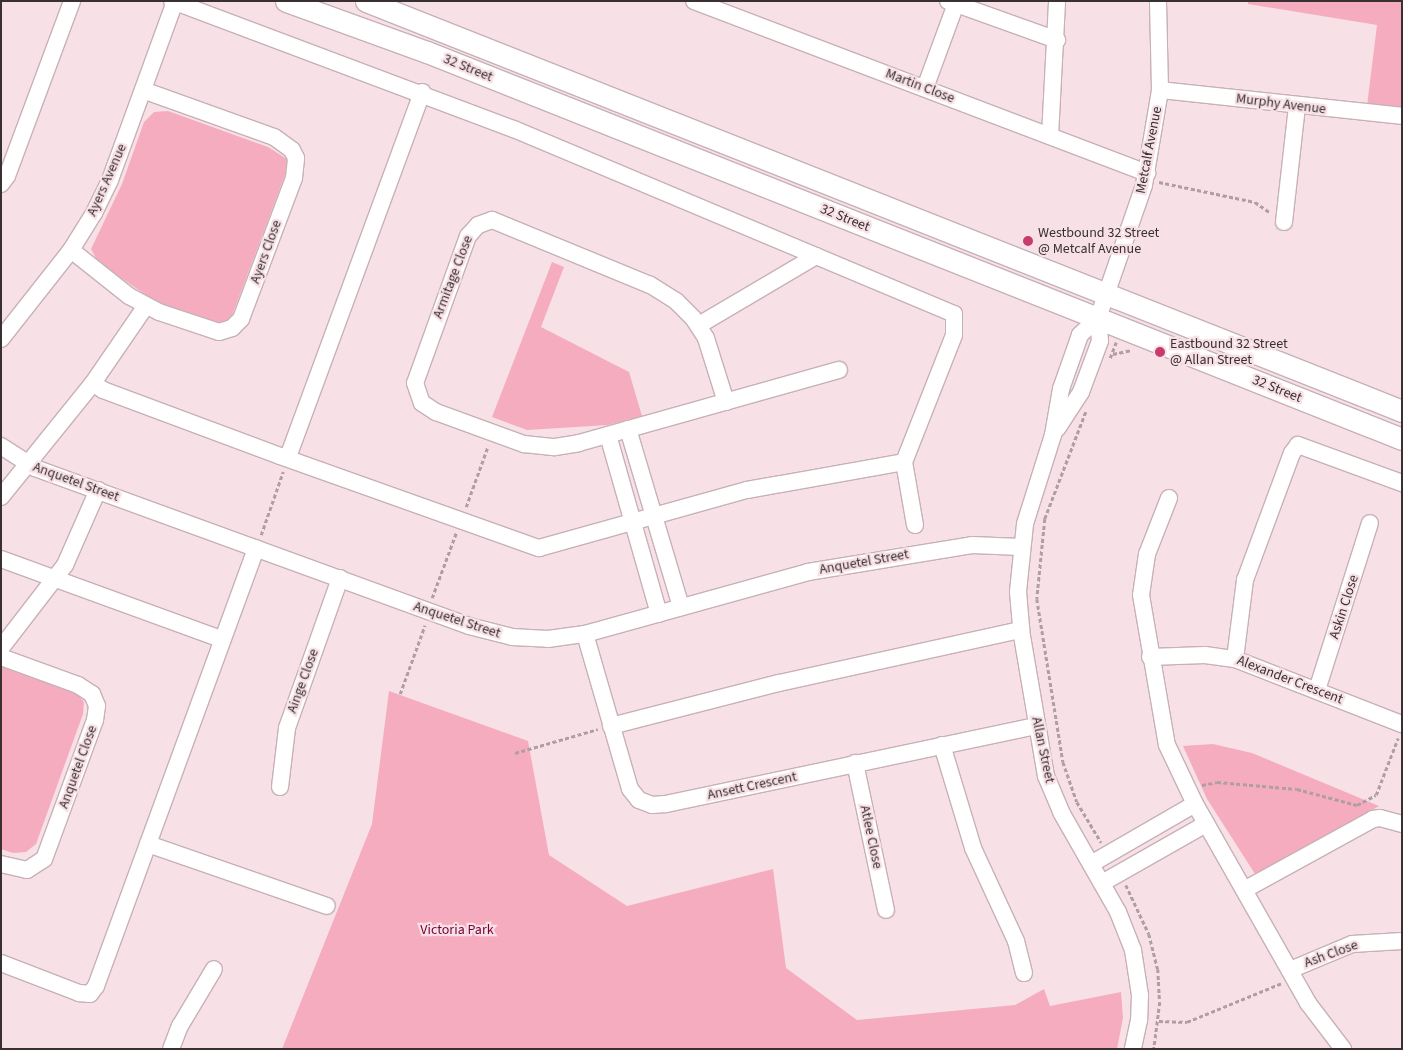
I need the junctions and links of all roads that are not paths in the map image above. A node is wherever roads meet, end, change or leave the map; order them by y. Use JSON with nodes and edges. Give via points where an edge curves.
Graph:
{"nodes":[{"id":1,"x":72,"y":1,"type":"edge"},
{"id":2,"x":286,"y":1,"type":"edge"},
{"id":3,"x":366,"y":1,"type":"edge"},
{"id":4,"x":694,"y":1,"type":"edge"},
{"id":5,"x":1057,"y":1,"type":"edge"},
{"id":6,"x":1158,"y":1,"type":"edge"},
{"id":7,"x":174,"y":2,"type":"edge"},
{"id":8,"x":954,"y":2,"type":"edge"},
{"id":9,"x":1057,"y":40,"type":"junction"},
{"id":10,"x":925,"y":88,"type":"junction"},
{"id":11,"x":143,"y":90,"type":"junction"},
{"id":12,"x":1160,"y":90,"type":"junction"},
{"id":13,"x":422,"y":92,"type":"junction"},
{"id":14,"x":1297,"y":106,"type":"junction"},
{"id":15,"x":1402,"y":116,"type":"edge"},
{"id":16,"x":1050,"y":136,"type":"junction"},
{"id":17,"x":1152,"y":177,"type":"junction"},
{"id":18,"x":1,"y":184,"type":"edge"},
{"id":19,"x":1284,"y":222,"type":"road end"},
{"id":20,"x":71,"y":250,"type":"junction"},
{"id":21,"x":816,"y":256,"type":"junction"},
{"id":22,"x":1107,"y":292,"type":"junction"},
{"id":23,"x":146,"y":306,"type":"junction"},
{"id":24,"x":1098,"y":318,"type":"junction"},
{"id":25,"x":699,"y":325,"type":"junction"},
{"id":26,"x":1,"y":339,"type":"edge"},
{"id":27,"x":839,"y":370,"type":"dead end"},
{"id":28,"x":94,"y":383,"type":"junction"},
{"id":29,"x":726,"y":402,"type":"junction"},
{"id":30,"x":1402,"y":411,"type":"edge"},
{"id":31,"x":628,"y":429,"type":"junction"},
{"id":32,"x":608,"y":435,"type":"junction"},
{"id":33,"x":1402,"y":439,"type":"edge"},
{"id":34,"x":1,"y":446,"type":"edge"},
{"id":35,"x":288,"y":457,"type":"junction"},
{"id":36,"x":904,"y":462,"type":"junction"},
{"id":37,"x":26,"y":463,"type":"junction"},
{"id":38,"x":1402,"y":483,"type":"edge"},
{"id":39,"x":98,"y":490,"type":"junction"},
{"id":40,"x":1,"y":497,"type":"edge"},
{"id":41,"x":1169,"y":498,"type":"dead end"},
{"id":42,"x":654,"y":515,"type":"junction"},
{"id":43,"x":633,"y":522,"type":"junction"},
{"id":44,"x":1370,"y":523,"type":"dead end"},
{"id":45,"x":915,"y":524,"type":"dead end"},
{"id":46,"x":1021,"y":547,"type":"junction"},
{"id":47,"x":256,"y":548,"type":"junction"},
{"id":48,"x":1,"y":559,"type":"edge"},
{"id":49,"x":55,"y":578,"type":"junction"},
{"id":50,"x":340,"y":578,"type":"junction"},
{"id":51,"x":681,"y":608,"type":"junction"},
{"id":52,"x":659,"y":614,"type":"junction"},
{"id":53,"x":1021,"y":630,"type":"junction"},
{"id":54,"x":584,"y":634,"type":"junction"},
{"id":55,"x":221,"y":639,"type":"junction"},
{"id":56,"x":1,"y":648,"type":"edge"},
{"id":57,"x":1,"y":657,"type":"edge"},
{"id":58,"x":1150,"y":657,"type":"junction"},
{"id":59,"x":1235,"y":659,"type":"junction"},
{"id":60,"x":1317,"y":690,"type":"junction"},
{"id":61,"x":611,"y":726,"type":"junction"},
{"id":62,"x":1037,"y":726,"type":"junction"},
{"id":63,"x":1400,"y":729,"type":"edge"},
{"id":64,"x":942,"y":745,"type":"junction"},
{"id":65,"x":855,"y":763,"type":"junction"},
{"id":66,"x":280,"y":787,"type":"dead end"},
{"id":67,"x":1195,"y":804,"type":"junction"},
{"id":68,"x":1206,"y":824,"type":"junction"},
{"id":69,"x":1402,"y":824,"type":"edge"},
{"id":70,"x":148,"y":844,"type":"junction"},
{"id":71,"x":1,"y":864,"type":"edge"},
{"id":72,"x":1091,"y":864,"type":"junction"},
{"id":73,"x":1102,"y":883,"type":"junction"},
{"id":74,"x":1244,"y":890,"type":"junction"},
{"id":75,"x":327,"y":906,"type":"dead end"},
{"id":76,"x":886,"y":910,"type":"dead end"},
{"id":77,"x":1401,"y":943,"type":"edge"},
{"id":78,"x":1,"y":963,"type":"edge"},
{"id":79,"x":214,"y":969,"type":"dead end"},
{"id":80,"x":1024,"y":973,"type":"dead end"},
{"id":81,"x":1293,"y":974,"type":"junction"},
{"id":82,"x":171,"y":1049,"type":"edge"},
{"id":83,"x":1133,"y":1049,"type":"edge"},
{"id":84,"x":1343,"y":1049,"type":"edge"}],
"edges":[{"from":1,"to":18,"type":"street","via":[[7,176]]},
{"from":2,"to":24,"type":"main road","name":"32 Street","via":[[427,52]]},
{"from":3,"to":22,"type":"main road","name":"32 Street"},
{"from":4,"to":10,"type":"street","name":"Martin Close"},
{"from":5,"to":9,"type":"street"},
{"from":6,"to":12,"type":"street","name":"Metcalf Avenue"},
{"from":7,"to":11,"type":"street","name":"Ayers Avenue"},
{"from":7,"to":13,"type":"street"},
{"from":8,"to":9,"type":"street"},
{"from":8,"to":10,"type":"street"},
{"from":9,"to":16,"type":"street"},
{"from":10,"to":16,"type":"street","name":"Martin Close"},
{"from":11,"to":20,"type":"street","name":"Ayers Avenue","via":[[106,188]]},
{"from":11,"to":23,"type":"street","name":"Ayers Close","via":[[283,142],[292,150],[296,168],[238,323],[227,331],[211,331]]},
{"from":12,"to":14,"type":"street","name":"Murphy Avenue"},
{"from":12,"to":17,"type":"street","name":"Metcalf Avenue"},
{"from":13,"to":21,"type":"street"},
{"from":13,"to":35,"type":"street"},
{"from":14,"to":15,"type":"street","name":"Murphy Avenue"},
{"from":14,"to":19,"type":"street"},
{"from":16,"to":17,"type":"street","name":"Martin Close"},
{"from":17,"to":22,"type":"street","name":"Metcalf Avenue"},
{"from":20,"to":23,"type":"street","name":"Ayers Close"},
{"from":20,"to":26,"type":"street","name":"Ayers Avenue"},
{"from":21,"to":25,"type":"street"},
{"from":21,"to":36,"type":"street","via":[[954,314],[954,335]]},
{"from":22,"to":24,"type":"street","name":"Metcalf Avenue"},
{"from":22,"to":30,"type":"main road","name":"32 Street"},
{"from":23,"to":28,"type":"street"},
{"from":24,"to":33,"type":"main road","name":"32 Street"},
{"from":24,"to":46,"type":"street","name":"Allan Street","via":[[1080,335],[1061,389],[1053,435],[1033,491]]},
{"from":25,"to":29,"type":"street","name":"Armitage Close","via":[[711,351]]},
{"from":25,"to":32,"type":"street","name":"Armitage Close","via":[[676,301],[657,289],[506,224],[486,221],[472,229],[416,378],[416,389],[422,403],[436,412],[534,446],[566,446]]},
{"from":27,"to":29,"type":"street","name":"Armitage Close"},
{"from":28,"to":35,"type":"street","via":[[103,390]]},
{"from":28,"to":37,"type":"street"},
{"from":29,"to":31,"type":"street","name":"Armitage Close"},
{"from":31,"to":32,"type":"street","name":"Armitage Close"},
{"from":31,"to":42,"type":"street"},
{"from":32,"to":43,"type":"street"},
{"from":34,"to":37,"type":"street","name":"Anquetel Street"},
{"from":35,"to":43,"type":"street","via":[[539,548]]},
{"from":36,"to":42,"type":"street","via":[[747,490]]},
{"from":36,"to":45,"type":"street"},
{"from":37,"to":39,"type":"street","name":"Anquetel Street"},
{"from":37,"to":40,"type":"street"},
{"from":38,"to":59,"type":"street","via":[[1298,445],[1292,453],[1244,580]]},
{"from":39,"to":47,"type":"street","name":"Anquetel Street"},
{"from":39,"to":49,"type":"street","via":[[80,537]]},
{"from":41,"to":58,"type":"street","via":[[1145,566],[1142,604]]},
{"from":42,"to":43,"type":"street"},
{"from":42,"to":51,"type":"street"},
{"from":43,"to":52,"type":"street"},
{"from":44,"to":60,"type":"street","name":"Askin Close"},
{"from":46,"to":51,"type":"street","name":"Anquetel Street","via":[[972,545],[808,572]]},
{"from":46,"to":53,"type":"street","name":"Allan Street","via":[[1018,584]]},
{"from":47,"to":50,"type":"street","name":"Anquetel Street"},
{"from":47,"to":55,"type":"street"},
{"from":48,"to":49,"type":"street"},
{"from":49,"to":55,"type":"street"},
{"from":49,"to":56,"type":"street"},
{"from":50,"to":54,"type":"street","name":"Anquetel Street","via":[[497,634],[548,639]]},
{"from":50,"to":66,"type":"street","name":"Ainge Close","via":[[287,728]]},
{"from":51,"to":52,"type":"street","name":"Anquetel Street"},
{"from":52,"to":54,"type":"street","name":"Anquetel Street"},
{"from":53,"to":61,"type":"street","via":[[779,683]]},
{"from":53,"to":62,"type":"street","name":"Allan Street"},
{"from":54,"to":61,"type":"street","name":"Ansett Crescent"},
{"from":55,"to":70,"type":"street"},
{"from":57,"to":71,"type":"street","name":"Anquetel Close","via":[[78,685],[92,694],[97,706],[95,720],[44,859],[27,870]]},
{"from":58,"to":59,"type":"street","name":"Alexander Crescent","via":[[1205,655]]},
{"from":58,"to":67,"type":"street","via":[[1167,745]]},
{"from":59,"to":60,"type":"street","name":"Alexander Crescent"},
{"from":60,"to":63,"type":"street","name":"Alexander Crescent"},
{"from":61,"to":65,"type":"street","name":"Ansett Crescent","via":[[630,790],[639,800],[652,805]]},
{"from":62,"to":64,"type":"street","name":"Ansett Crescent"},
{"from":62,"to":72,"type":"street","name":"Allan Street","via":[[1046,776],[1055,802]]},
{"from":64,"to":65,"type":"street","name":"Ansett Crescent"},
{"from":64,"to":80,"type":"street","via":[[972,848],[1016,941]]},
{"from":65,"to":76,"type":"street","name":"Atlee Close"},
{"from":67,"to":68,"type":"street"},
{"from":67,"to":72,"type":"street"},
{"from":68,"to":73,"type":"street"},
{"from":68,"to":74,"type":"street"},
{"from":69,"to":74,"type":"street","via":[[1373,819]]},
{"from":70,"to":75,"type":"street"},
{"from":70,"to":78,"type":"street","via":[[96,986],[90,994]]},
{"from":72,"to":73,"type":"street","name":"Allan Street"},
{"from":73,"to":83,"type":"street","name":"Allan Street","via":[[1118,912],[1138,970],[1139,1020]]},
{"from":74,"to":81,"type":"street"},
{"from":77,"to":81,"type":"street","name":"Ash Close","via":[[1352,944]]},
{"from":79,"to":82,"type":"street","via":[[180,1026]]},
{"from":81,"to":84,"type":"street","via":[[1315,1015]]}]}
